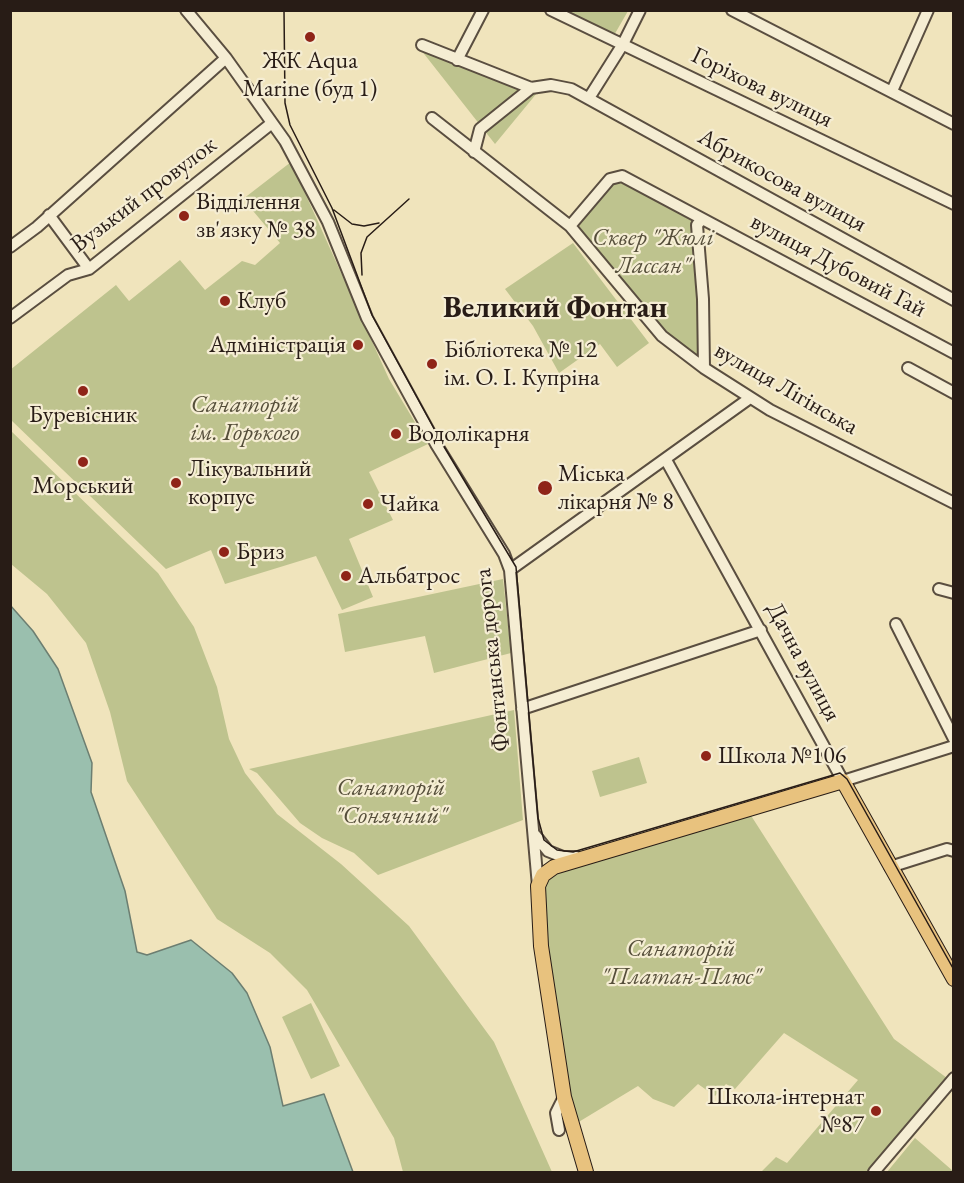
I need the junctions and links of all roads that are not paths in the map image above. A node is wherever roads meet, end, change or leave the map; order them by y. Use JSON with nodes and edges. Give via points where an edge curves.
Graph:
{"nodes":[{"id":1,"x":186,"y":10,"type":"edge"},
{"id":2,"x":483,"y":10,"type":"edge"},
{"id":3,"x":551,"y":10,"type":"edge"},
{"id":4,"x":640,"y":10,"type":"edge"},
{"id":5,"x":732,"y":10,"type":"edge"},
{"id":6,"x":925,"y":12,"type":"edge"},
{"id":7,"x":623,"y":44,"type":"junction"},
{"id":8,"x":422,"y":45,"type":"dead end"},
{"id":9,"x":226,"y":58,"type":"junction"},
{"id":10,"x":457,"y":60,"type":"junction"},
{"id":11,"x":531,"y":88,"type":"junction"},
{"id":12,"x":892,"y":91,"type":"junction"},
{"id":13,"x":590,"y":98,"type":"junction"},
{"id":14,"x":432,"y":118,"type":"dead end"},
{"id":15,"x":273,"y":123,"type":"junction"},
{"id":16,"x":954,"y":124,"type":"edge"},
{"id":17,"x":474,"y":152,"type":"junction"},
{"id":18,"x":954,"y":204,"type":"edge"},
{"id":19,"x":49,"y":215,"type":"junction"},
{"id":20,"x":702,"y":219,"type":"junction"},
{"id":21,"x":570,"y":226,"type":"junction"},
{"id":22,"x":10,"y":248,"type":"edge"},
{"id":23,"x":89,"y":269,"type":"junction"},
{"id":24,"x":954,"y":300,"type":"edge"},
{"id":25,"x":10,"y":318,"type":"edge"},
{"id":26,"x":954,"y":352,"type":"edge"},
{"id":27,"x":704,"y":368,"type":"junction"},
{"id":28,"x":908,"y":368,"type":"dead end"},
{"id":29,"x":954,"y":393,"type":"edge"},
{"id":30,"x":750,"y":398,"type":"junction"},
{"id":31,"x":666,"y":460,"type":"junction"},
{"id":32,"x":953,"y":503,"type":"edge"},
{"id":33,"x":510,"y":570,"type":"junction"},
{"id":34,"x":939,"y":589,"type":"dead end"},
{"id":35,"x":954,"y":593,"type":"edge"},
{"id":36,"x":896,"y":624,"type":"dead end"},
{"id":37,"x":761,"y":630,"type":"junction"},
{"id":38,"x":522,"y":709,"type":"junction"},
{"id":39,"x":954,"y":739,"type":"edge"},
{"id":40,"x":954,"y":746,"type":"edge"},
{"id":41,"x":843,"y":781,"type":"junction"},
{"id":42,"x":533,"y":829,"type":"junction"},
{"id":43,"x":954,"y":851,"type":"edge"},
{"id":44,"x":582,"y":857,"type":"junction"},
{"id":45,"x":890,"y":867,"type":"junction"},
{"id":46,"x":538,"y":886,"type":"junction"},
{"id":47,"x":954,"y":979,"type":"edge"},
{"id":48,"x":954,"y":1078,"type":"edge"},
{"id":49,"x":564,"y":1097,"type":"junction"},
{"id":50,"x":559,"y":1130,"type":"dead end"},
{"id":51,"x":586,"y":1173,"type":"edge"},
{"id":52,"x":874,"y":1173,"type":"edge"}],
"edges":[{"from":1,"to":9,"type":"street","name":"Фонтанська дорога"},
{"from":2,"to":10,"type":"street"},
{"from":3,"to":7,"type":"street","name":"Горіхова вулиця"},
{"from":4,"to":7,"type":"street"},
{"from":5,"to":12,"type":"street"},
{"from":6,"to":12,"type":"street"},
{"from":7,"to":13,"type":"street"},
{"from":7,"to":18,"type":"street","name":"Горіхова вулиця"},
{"from":8,"to":10,"type":"street"},
{"from":9,"to":15,"type":"street","name":"Фонтанська дорога"},
{"from":9,"to":19,"type":"street"},
{"from":10,"to":11,"type":"street"},
{"from":11,"to":13,"type":"street","name":"Абрикосова вулиця","via":[[551,85]]},
{"from":11,"to":17,"type":"street","via":[[480,129]]},
{"from":12,"to":16,"type":"street"},
{"from":13,"to":24,"type":"street","name":"Абрикосова вулиця"},
{"from":14,"to":17,"type":"street","name":"вулиця Лігінська"},
{"from":15,"to":23,"type":"street","name":"Вузький провулок"},
{"from":15,"to":33,"type":"street","name":"Фонтанська дорога","via":[[313,189],[367,318],[436,444],[495,537]]},
{"from":17,"to":21,"type":"street","name":"вулиця Лігінська"},
{"from":19,"to":22,"type":"street"},
{"from":19,"to":23,"type":"street"},
{"from":20,"to":21,"type":"street","name":"вулиця Дубовий Гай","via":[[619,175],[610,179]]},
{"from":20,"to":26,"type":"street","name":"вулиця Дубовий Гай"},
{"from":20,"to":27,"type":"street","via":[[697,225]]},
{"from":21,"to":27,"type":"street","name":"вулиця Лігінська","via":[[662,336]]},
{"from":23,"to":25,"type":"street","name":"Вузький провулок","via":[[68,275]]},
{"from":27,"to":30,"type":"street","name":"вулиця Лігінська"},
{"from":28,"to":29,"type":"street"},
{"from":30,"to":31,"type":"street"},
{"from":30,"to":32,"type":"street","name":"вулиця Лігінська"},
{"from":31,"to":33,"type":"street"},
{"from":31,"to":37,"type":"street","name":"Дачна вулиця"},
{"from":33,"to":38,"type":"street","name":"Фонтанська дорога"},
{"from":34,"to":35,"type":"street"},
{"from":36,"to":39,"type":"street"},
{"from":37,"to":38,"type":"street"},
{"from":37,"to":41,"type":"street","name":"Дачна вулиця"},
{"from":38,"to":42,"type":"street","name":"Фонтанська дорога"},
{"from":40,"to":41,"type":"street"},
{"from":41,"to":44,"type":"main road"},
{"from":41,"to":45,"type":"main road","name":"Дачна вулиця"},
{"from":42,"to":44,"type":"street","via":[[548,851],[562,857]]},
{"from":42,"to":46,"type":"street","name":"Фонтанська дорога"},
{"from":43,"to":45,"type":"street","via":[[947,849]]},
{"from":44,"to":46,"type":"main road","via":[[548,871]]},
{"from":45,"to":47,"type":"main road","name":"Дачна вулиця"},
{"from":46,"to":49,"type":"main road","name":"Фонтанська дорога","via":[[541,946]]},
{"from":48,"to":52,"type":"street"},
{"from":49,"to":50,"type":"street","via":[[556,1113]]},
{"from":49,"to":51,"type":"main road","name":"Фонтанська дорога"}]}
